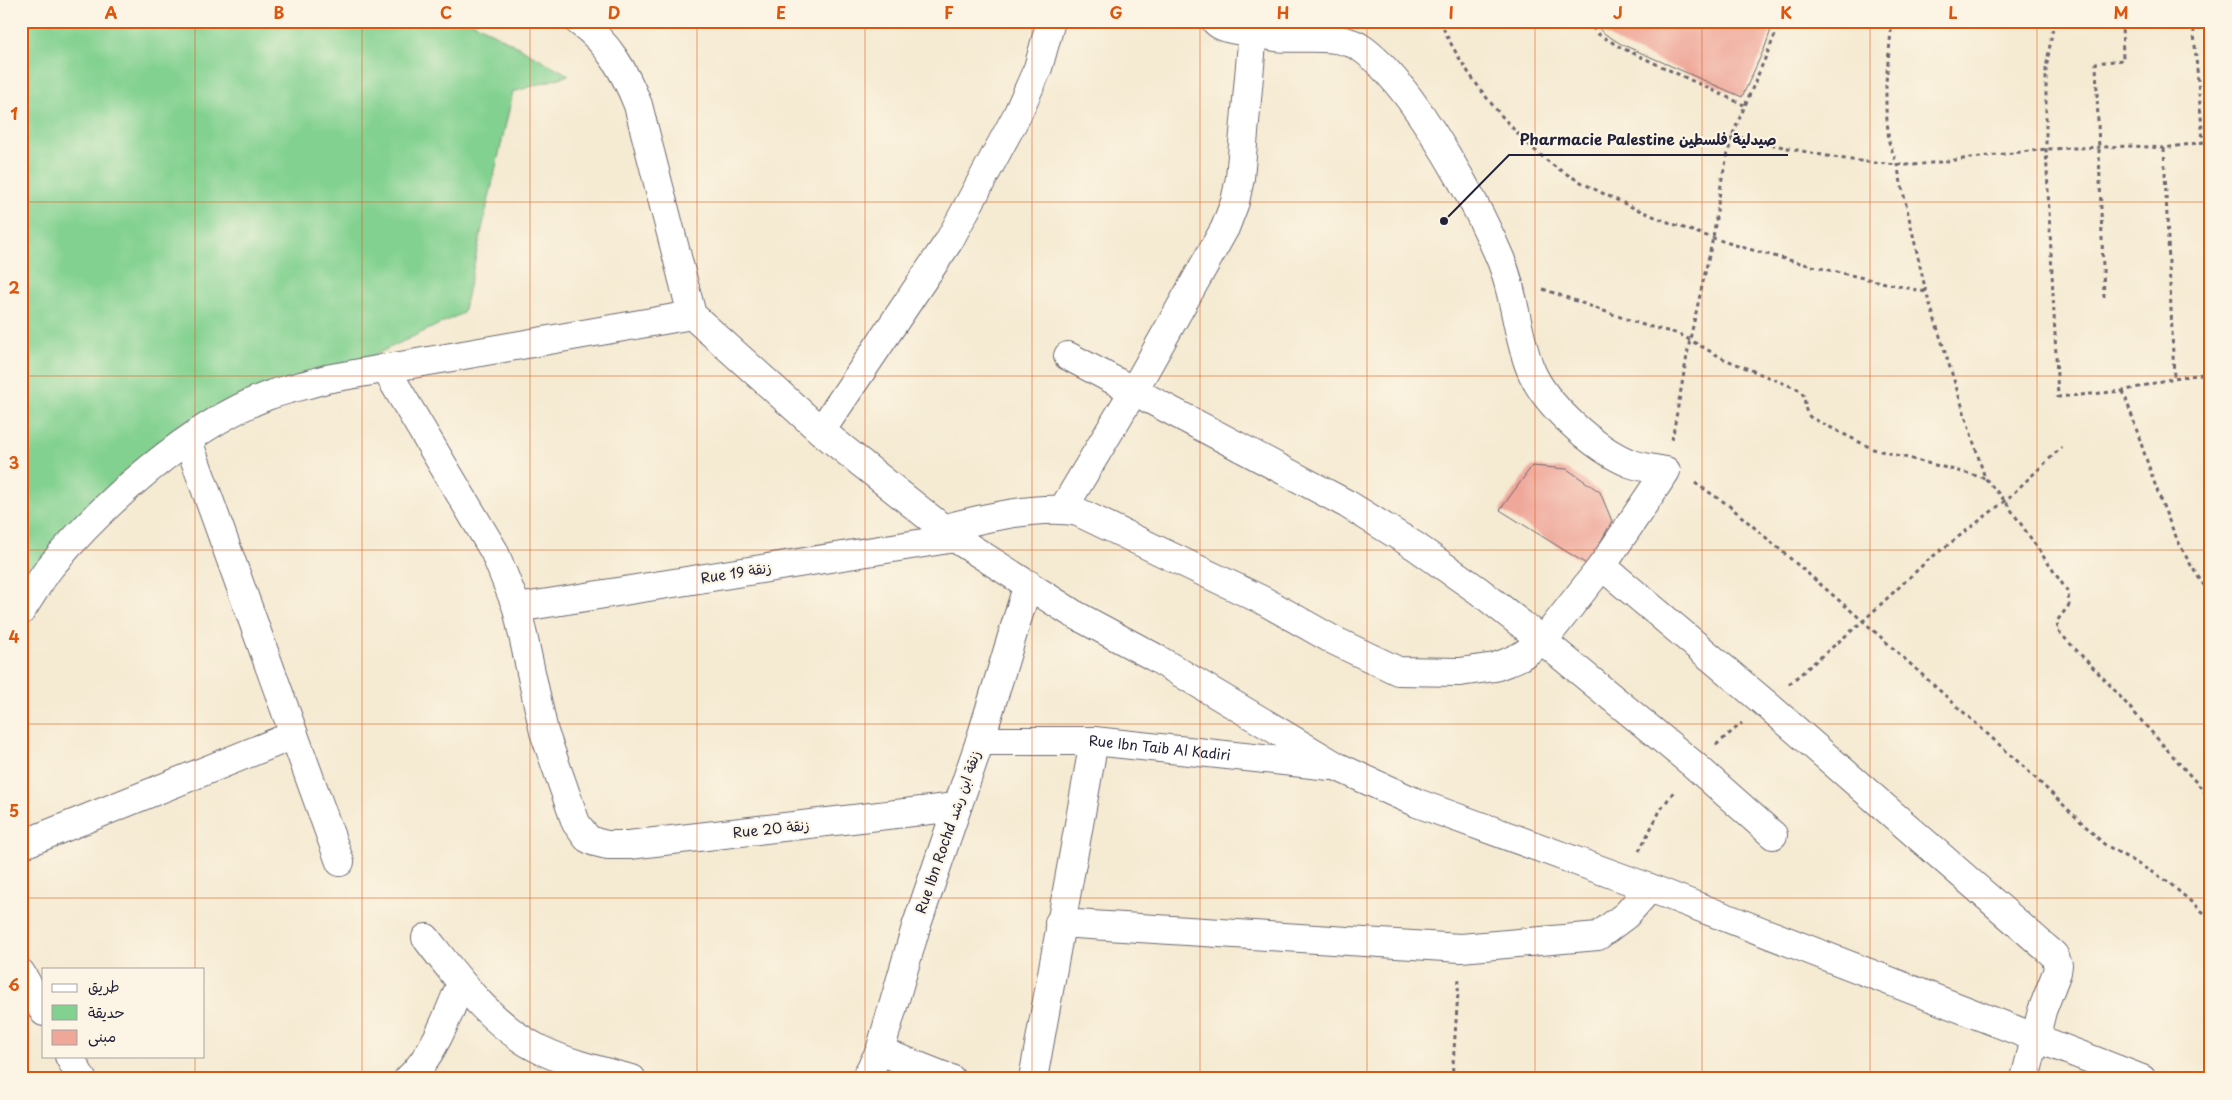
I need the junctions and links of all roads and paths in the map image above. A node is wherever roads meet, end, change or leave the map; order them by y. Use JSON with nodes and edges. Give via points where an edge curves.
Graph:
{"nodes":[{"id":1,"x":578,"y":21,"type":"edge"},
{"id":2,"x":1051,"y":21,"type":"edge"},
{"id":3,"x":1215,"y":21,"type":"edge"},
{"id":4,"x":1440,"y":21,"type":"edge"},
{"id":5,"x":1587,"y":21,"type":"edge"},
{"id":6,"x":1780,"y":21,"type":"edge"},
{"id":7,"x":1892,"y":21,"type":"edge"},
{"id":8,"x":2054,"y":21,"type":"edge"},
{"id":9,"x":2122,"y":21,"type":"edge"},
{"id":10,"x":2193,"y":21,"type":"edge"},
{"id":11,"x":1253,"y":32,"type":"junction"},
{"id":12,"x":1744,"y":105,"type":"junction"},
{"id":13,"x":1732,"y":136,"type":"junction"},
{"id":14,"x":2203,"y":141,"type":"junction"},
{"id":15,"x":2211,"y":141,"type":"edge"},
{"id":16,"x":2099,"y":148,"type":"junction"},
{"id":17,"x":2164,"y":148,"type":"junction"},
{"id":18,"x":2046,"y":149,"type":"junction"},
{"id":19,"x":1897,"y":165,"type":"junction"},
{"id":20,"x":1713,"y":238,"type":"junction"},
{"id":21,"x":1507,"y":276,"type":"junction"},
{"id":22,"x":1926,"y":292,"type":"junction"},
{"id":23,"x":2104,"y":297,"type":"dead end"},
{"id":24,"x":692,"y":315,"type":"junction"},
{"id":25,"x":1690,"y":339,"type":"junction"},
{"id":26,"x":1068,"y":356,"type":"dead end"},
{"id":27,"x":385,"y":368,"type":"junction"},
{"id":28,"x":2211,"y":373,"type":"edge"},
{"id":29,"x":2174,"y":378,"type":"junction"},
{"id":30,"x":2123,"y":391,"type":"junction"},
{"id":31,"x":1133,"y":392,"type":"junction"},
{"id":32,"x":821,"y":431,"type":"junction"},
{"id":33,"x":188,"y":440,"type":"junction"},
{"id":34,"x":2062,"y":447,"type":"dead end"},
{"id":35,"x":1666,"y":471,"type":"junction"},
{"id":36,"x":1985,"y":478,"type":"junction"},
{"id":37,"x":2005,"y":501,"type":"junction"},
{"id":38,"x":1063,"y":509,"type":"junction"},
{"id":39,"x":948,"y":533,"type":"junction"},
{"id":40,"x":1602,"y":566,"type":"junction"},
{"id":41,"x":1028,"y":584,"type":"junction"},
{"id":42,"x":2211,"y":594,"type":"edge"},
{"id":43,"x":517,"y":608,"type":"junction"},
{"id":44,"x":21,"y":611,"type":"edge"},
{"id":45,"x":1863,"y":621,"type":"junction"},
{"id":46,"x":1543,"y":641,"type":"junction"},
{"id":47,"x":1766,"y":704,"type":"junction"},
{"id":48,"x":294,"y":735,"type":"junction"},
{"id":49,"x":980,"y":741,"type":"junction"},
{"id":50,"x":1094,"y":741,"type":"junction"},
{"id":51,"x":1694,"y":765,"type":"junction"},
{"id":52,"x":1338,"y":767,"type":"junction"},
{"id":53,"x":2211,"y":800,"type":"edge"},
{"id":54,"x":956,"y":807,"type":"junction"},
{"id":55,"x":1773,"y":835,"type":"dead end"},
{"id":56,"x":21,"y":845,"type":"edge"},
{"id":57,"x":340,"y":862,"type":"dead end"},
{"id":58,"x":1637,"y":884,"type":"junction"},
{"id":59,"x":2211,"y":919,"type":"edge"},
{"id":60,"x":1060,"y":923,"type":"junction"},
{"id":61,"x":426,"y":938,"type":"dead end"},
{"id":62,"x":1461,"y":948,"type":"junction"},
{"id":63,"x":21,"y":973,"type":"edge"},
{"id":64,"x":461,"y":983,"type":"junction"},
{"id":65,"x":42,"y":1009,"type":"edge"},
{"id":66,"x":2035,"y":1038,"type":"junction"},
{"id":67,"x":880,"y":1051,"type":"junction"},
{"id":68,"x":408,"y":1079,"type":"edge"},
{"id":69,"x":632,"y":1079,"type":"edge"},
{"id":70,"x":866,"y":1079,"type":"edge"},
{"id":71,"x":951,"y":1079,"type":"edge"},
{"id":72,"x":1033,"y":1079,"type":"edge"},
{"id":73,"x":1452,"y":1079,"type":"edge"},
{"id":74,"x":2025,"y":1079,"type":"edge"},
{"id":75,"x":2142,"y":1079,"type":"edge"}],
"edges":[{"from":1,"to":24,"type":"street","via":[[617,61],[638,104]]},
{"from":2,"to":32,"type":"street","via":[[1038,68],[1017,115],[949,240]]},
{"from":3,"to":11,"type":"street"},
{"from":4,"to":20,"type":"path","via":[[1448,40],[1481,90],[1524,139],[1554,166],[1652,216]]},
{"from":5,"to":12,"type":"path","via":[[1598,34],[1620,47]]},
{"from":6,"to":12,"type":"path"},
{"from":7,"to":19,"type":"path","via":[[1886,109],[1889,142]]},
{"from":8,"to":18,"type":"path","via":[[2046,69]]},
{"from":9,"to":16,"type":"path","via":[[2123,60],[2096,63]]},
{"from":10,"to":14,"type":"path"},
{"from":11,"to":21,"type":"street","via":[[1350,43],[1381,66],[1408,97],[1438,142],[1483,223]]},
{"from":11,"to":31,"type":"street","via":[[1235,202],[1217,245]]},
{"from":12,"to":13,"type":"path"},
{"from":13,"to":19,"type":"path"},
{"from":13,"to":20,"type":"path"},
{"from":14,"to":15,"type":"path"},
{"from":14,"to":17,"type":"path"},
{"from":16,"to":17,"type":"path"},
{"from":16,"to":18,"type":"path"},
{"from":16,"to":23,"type":"path"},
{"from":17,"to":29,"type":"path"},
{"from":18,"to":19,"type":"path","via":[[1914,166]]},
{"from":18,"to":30,"type":"path","via":[[2058,397]]},
{"from":19,"to":22,"type":"path"},
{"from":20,"to":22,"type":"path","via":[[1800,263]]},
{"from":20,"to":25,"type":"path"},
{"from":21,"to":25,"type":"path"},
{"from":21,"to":35,"type":"street","via":[[1530,369],[1558,408],[1597,446],[1630,463]]},
{"from":22,"to":36,"type":"path"},
{"from":24,"to":27,"type":"street"},
{"from":24,"to":32,"type":"street"},
{"from":25,"to":35,"type":"path"},
{"from":25,"to":36,"type":"path","via":[[1724,359],[1800,390],[1808,415],[1873,449]]},
{"from":26,"to":31,"type":"street"},
{"from":27,"to":33,"type":"street","via":[[267,396]]},
{"from":27,"to":43,"type":"street","via":[[494,551]]},
{"from":28,"to":29,"type":"path"},
{"from":29,"to":30,"type":"path"},
{"from":30,"to":42,"type":"path","via":[[2171,523],[2193,568]]},
{"from":31,"to":38,"type":"street"},
{"from":31,"to":46,"type":"street","via":[[1347,504],[1415,546]]},
{"from":32,"to":39,"type":"street"},
{"from":33,"to":44,"type":"street","via":[[94,517],[49,568]]},
{"from":33,"to":48,"type":"street"},
{"from":34,"to":37,"type":"path"},
{"from":35,"to":40,"type":"street"},
{"from":35,"to":45,"type":"path","via":[[1691,480],[1727,504]]},
{"from":36,"to":37,"type":"path"},
{"from":37,"to":45,"type":"path","via":[[1927,561]]},
{"from":37,"to":53,"type":"path","via":[[2068,592],[2069,605],[2057,622],[2058,631]]},
{"from":38,"to":39,"type":"street","name":"Rue 19 زنقة","via":[[1010,515]]},
{"from":38,"to":46,"type":"street","via":[[1078,512],[1264,601],[1398,671],[1460,672],[1496,667]]},
{"from":39,"to":41,"type":"street"},
{"from":39,"to":43,"type":"street","name":"Rue 19 زنقة"},
{"from":40,"to":46,"type":"street"},
{"from":40,"to":47,"type":"street"},
{"from":41,"to":49,"type":"street","name":"Rue Ibn Rochd زنقة ابن رشد"},
{"from":41,"to":52,"type":"street","via":[[1072,613],[1154,657]]},
{"from":43,"to":54,"type":"street","name":"Rue 20 زنقة","via":[[544,732],[573,815],[587,838],[607,845],[629,845]]},
{"from":45,"to":47,"type":"path"},
{"from":45,"to":59,"type":"path","via":[[2104,844],[2167,881]]},
{"from":46,"to":51,"type":"street"},
{"from":47,"to":51,"type":"path"},
{"from":47,"to":66,"type":"street","via":[[2054,955],[2057,972]]},
{"from":48,"to":56,"type":"street"},
{"from":48,"to":57,"type":"street"},
{"from":49,"to":50,"type":"street","name":"Rue Ibn Taib Al Kadiri"},
{"from":49,"to":54,"type":"street","name":"Rue Ibn Rochd زنقة ابن رشد"},
{"from":50,"to":52,"type":"street","name":"Rue Ibn Taib Al Kadiri"},
{"from":50,"to":60,"type":"street"},
{"from":51,"to":55,"type":"street"},
{"from":51,"to":58,"type":"path","via":[[1661,809]]},
{"from":52,"to":58,"type":"street","via":[[1417,803]]},
{"from":54,"to":67,"type":"street","name":"Rue Ibn Rochd زنقة ابن رشد","via":[[916,927]]},
{"from":58,"to":62,"type":"street","via":[[1626,915],[1598,936]]},
{"from":58,"to":66,"type":"street"},
{"from":60,"to":62,"type":"street"},
{"from":60,"to":72,"type":"street"},
{"from":61,"to":64,"type":"street"},
{"from":62,"to":73,"type":"path"},
{"from":63,"to":65,"type":"street"},
{"from":64,"to":68,"type":"street","via":[[448,1016]]},
{"from":64,"to":69,"type":"street","via":[[494,1018],[540,1050],[588,1068]]},
{"from":66,"to":74,"type":"street"},
{"from":66,"to":75,"type":"street"},
{"from":67,"to":70,"type":"street","name":"Rue Ibn Rochd زنقة ابن رشد"},
{"from":67,"to":71,"type":"street"}]}
